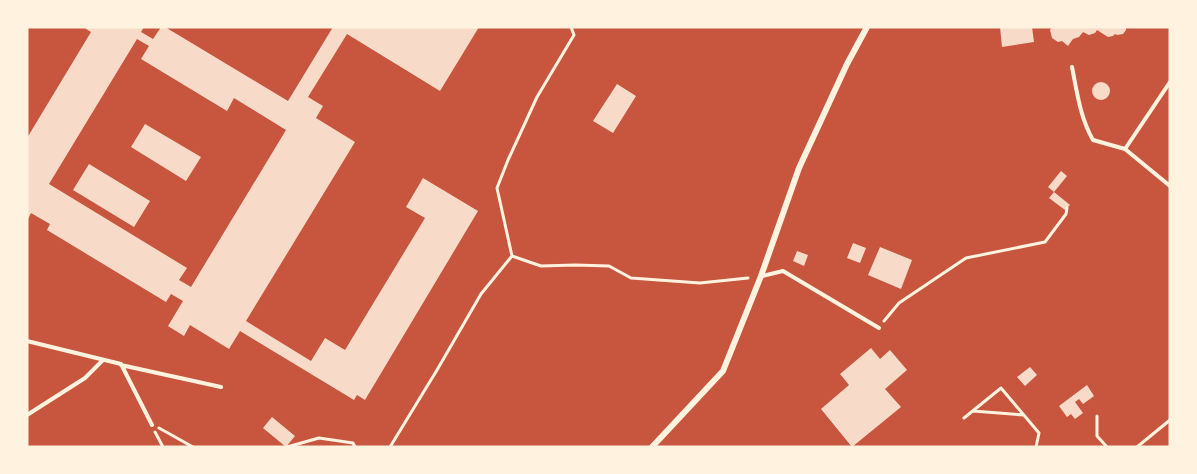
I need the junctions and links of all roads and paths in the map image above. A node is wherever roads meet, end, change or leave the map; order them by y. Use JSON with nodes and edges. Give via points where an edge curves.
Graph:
{"nodes":[{"id":1,"x":571,"y":27,"type":"edge"},
{"id":2,"x":867,"y":27,"type":"edge"},
{"id":3,"x":1072,"y":67,"type":"dead end"},
{"id":4,"x":1170,"y":82,"type":"edge"},
{"id":5,"x":1125,"y":149,"type":"junction"},
{"id":6,"x":1170,"y":186,"type":"edge"},
{"id":7,"x":1067,"y":208,"type":"dead end"},
{"id":8,"x":512,"y":256,"type":"junction"},
{"id":9,"x":761,"y":276,"type":"junction"},
{"id":10,"x":879,"y":328,"type":"joint"},
{"id":11,"x":27,"y":341,"type":"edge"},
{"id":12,"x":103,"y":360,"type":"junction"},
{"id":13,"x":121,"y":364,"type":"junction"},
{"id":14,"x":221,"y":387,"type":"dead end"},
{"id":15,"x":973,"y":411,"type":"junction"},
{"id":16,"x":27,"y":415,"type":"edge"},
{"id":17,"x":1024,"y":415,"type":"junction"},
{"id":18,"x":1097,"y":416,"type":"dead end"},
{"id":19,"x":964,"y":418,"type":"dead end"},
{"id":20,"x":1170,"y":420,"type":"edge"},
{"id":21,"x":152,"y":425,"type":"junction"},
{"id":22,"x":163,"y":447,"type":"edge"},
{"id":23,"x":193,"y":447,"type":"edge"},
{"id":24,"x":287,"y":447,"type":"edge"},
{"id":25,"x":355,"y":447,"type":"edge"},
{"id":26,"x":390,"y":447,"type":"edge"},
{"id":27,"x":652,"y":447,"type":"edge"},
{"id":28,"x":1036,"y":447,"type":"edge"},
{"id":29,"x":1107,"y":447,"type":"edge"},
{"id":30,"x":1137,"y":447,"type":"edge"}],
"edges":[{"from":1,"to":8,"type":"path","via":[[574,35],[537,97],[497,188]]},
{"from":2,"to":9,"type":"street","via":[[799,168]]},
{"from":3,"to":5,"type":"lane","via":[[1080,109],[1093,140]]},
{"from":4,"to":5,"type":"lane"},
{"from":5,"to":6,"type":"lane"},
{"from":7,"to":10,"type":"path","via":[[1045,242],[966,258],[899,303]]},
{"from":8,"to":9,"type":"path","via":[[541,266],[609,266],[631,278],[700,283]]},
{"from":8,"to":26,"type":"path","via":[[481,294]]},
{"from":9,"to":10,"type":"lane","via":[[783,271]]},
{"from":9,"to":27,"type":"street","via":[[723,370]]},
{"from":11,"to":12,"type":"lane"},
{"from":12,"to":13,"type":"lane"},
{"from":12,"to":16,"type":"lane","via":[[85,378]]},
{"from":13,"to":14,"type":"lane"},
{"from":13,"to":21,"type":"lane"},
{"from":15,"to":17,"type":"path"},
{"from":15,"to":17,"type":"path","via":[[1001,388]]},
{"from":15,"to":19,"type":"path"},
{"from":17,"to":28,"type":"path","via":[[1039,433]]},
{"from":18,"to":29,"type":"path","via":[[1097,436]]},
{"from":20,"to":30,"type":"path"},
{"from":21,"to":22,"type":"path"},
{"from":21,"to":23,"type":"path"},
{"from":24,"to":25,"type":"path","via":[[319,438],[353,443]]}]}
